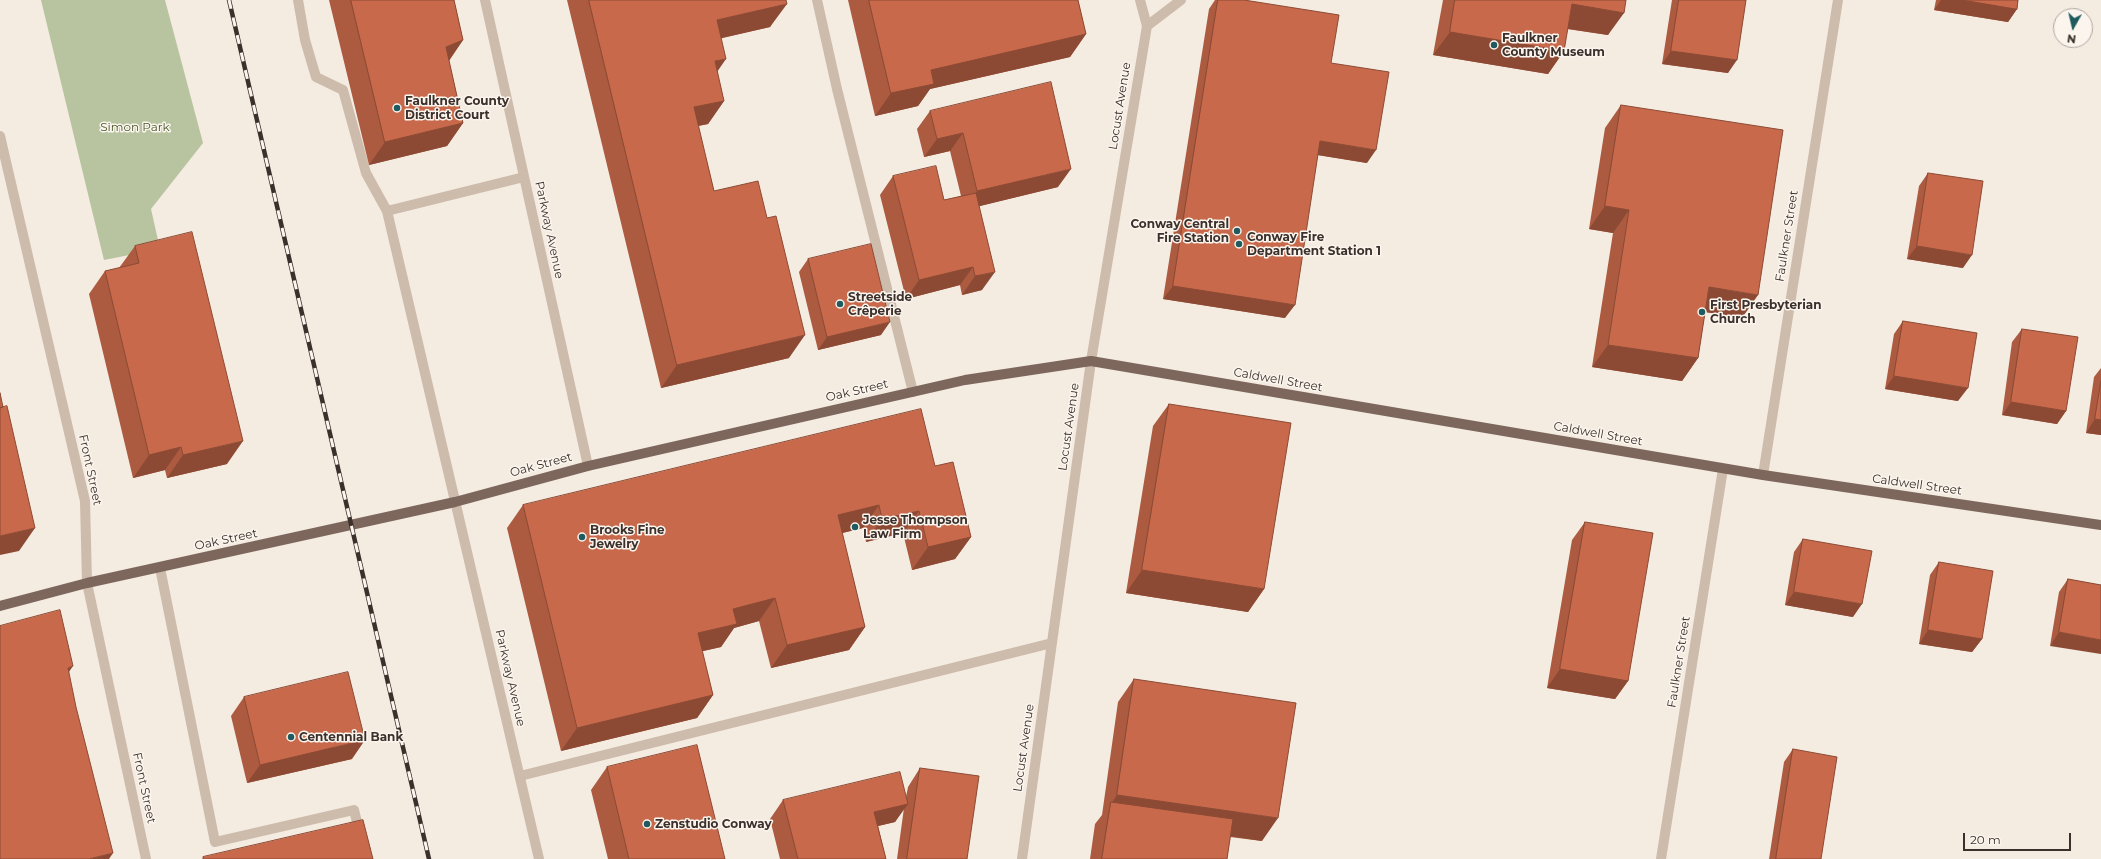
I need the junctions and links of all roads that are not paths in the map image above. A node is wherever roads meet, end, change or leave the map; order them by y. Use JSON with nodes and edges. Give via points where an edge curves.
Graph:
{"nodes":[{"id":1,"x":298,"y":0,"type":"edge"},
{"id":2,"x":485,"y":0,"type":"edge"},
{"id":3,"x":817,"y":0,"type":"edge"},
{"id":4,"x":1140,"y":0,"type":"edge"},
{"id":5,"x":1181,"y":0,"type":"edge"},
{"id":6,"x":1838,"y":0,"type":"edge"},
{"id":7,"x":1147,"y":26,"type":"junction"},
{"id":8,"x":0,"y":136,"type":"edge"},
{"id":9,"x":524,"y":177,"type":"junction"},
{"id":10,"x":387,"y":211,"type":"junction"},
{"id":11,"x":1091,"y":361,"type":"junction"},
{"id":12,"x":913,"y":392,"type":"junction"},
{"id":13,"x":588,"y":466,"type":"junction"},
{"id":14,"x":1723,"y":469,"type":"junction"},
{"id":15,"x":1763,"y":475,"type":"junction"},
{"id":16,"x":455,"y":502,"type":"junction"},
{"id":17,"x":2101,"y":525,"type":"edge"},
{"id":18,"x":160,"y":568,"type":"junction"},
{"id":19,"x":87,"y":583,"type":"junction"},
{"id":20,"x":0,"y":606,"type":"edge"},
{"id":21,"x":1052,"y":643,"type":"junction"},
{"id":22,"x":520,"y":776,"type":"junction"},
{"id":23,"x":146,"y":859,"type":"edge"},
{"id":24,"x":366,"y":859,"type":"edge"},
{"id":25,"x":539,"y":859,"type":"edge"},
{"id":26,"x":1022,"y":859,"type":"edge"},
{"id":27,"x":1661,"y":859,"type":"edge"}],
"edges":[{"from":1,"to":10,"type":"street","name":"Parkway Avenue","via":[[305,40],[316,77],[343,90],[366,173]]},
{"from":2,"to":9,"type":"street","name":"Parkway Avenue"},
{"from":3,"to":12,"type":"street"},
{"from":4,"to":7,"type":"street","name":"Locust Avenue"},
{"from":5,"to":7,"type":"street"},
{"from":6,"to":15,"type":"street","name":"Faulkner Street"},
{"from":7,"to":11,"type":"street","name":"Locust Avenue"},
{"from":8,"to":19,"type":"street","name":"Front Street","via":[[85,501]]},
{"from":9,"to":10,"type":"street"},
{"from":9,"to":13,"type":"street","name":"Parkway Avenue"},
{"from":10,"to":16,"type":"street","name":"Parkway Avenue"},
{"from":11,"to":12,"type":"main road","name":"Oak Street","via":[[965,380]]},
{"from":11,"to":14,"type":"main road","name":"Caldwell Street"},
{"from":11,"to":21,"type":"street","name":"Locust Avenue"},
{"from":12,"to":13,"type":"main road","name":"Oak Street"},
{"from":13,"to":16,"type":"main road","name":"Oak Street"},
{"from":14,"to":15,"type":"main road","name":"Caldwell Street"},
{"from":14,"to":27,"type":"street","name":"Faulkner Street"},
{"from":15,"to":17,"type":"main road","name":"Caldwell Street"},
{"from":16,"to":18,"type":"main road","name":"Oak Street"},
{"from":16,"to":22,"type":"street","name":"Parkway Avenue"},
{"from":18,"to":19,"type":"main road","name":"Oak Street"},
{"from":18,"to":24,"type":"street","via":[[215,842],[354,810]]},
{"from":19,"to":20,"type":"main road","name":"Oak Street"},
{"from":19,"to":23,"type":"street","name":"Front Street"},
{"from":21,"to":22,"type":"street"},
{"from":21,"to":26,"type":"street","name":"Locust Avenue"},
{"from":22,"to":25,"type":"street","name":"Parkway Avenue"}]}
